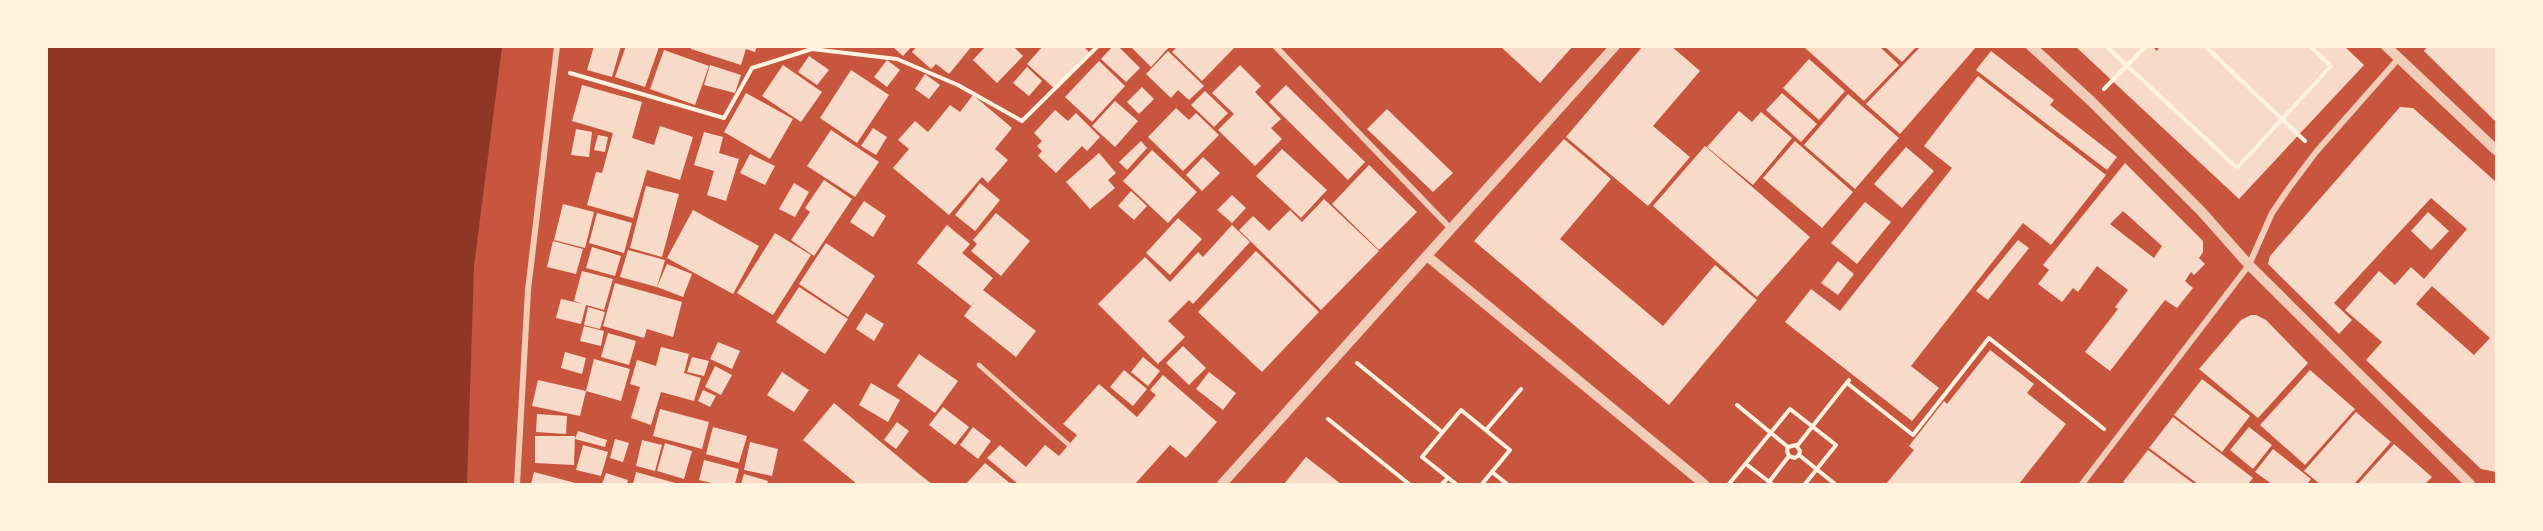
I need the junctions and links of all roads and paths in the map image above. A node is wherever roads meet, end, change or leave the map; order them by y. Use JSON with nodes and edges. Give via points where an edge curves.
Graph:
{"nodes":[{"id":1,"x":557,"y":46,"type":"edge"},
{"id":2,"x":1098,"y":46,"type":"edge"},
{"id":3,"x":1275,"y":46,"type":"edge"},
{"id":4,"x":1615,"y":46,"type":"edge"},
{"id":5,"x":2031,"y":46,"type":"edge"},
{"id":6,"x":2106,"y":46,"type":"edge"},
{"id":7,"x":2146,"y":46,"type":"edge"},
{"id":8,"x":2205,"y":46,"type":"edge"},
{"id":9,"x":2310,"y":46,"type":"edge"},
{"id":10,"x":2386,"y":46,"type":"edge"},
{"id":11,"x":2399,"y":58,"type":"junction"},
{"id":12,"x":2127,"y":66,"type":"junction"},
{"id":13,"x":554,"y":68,"type":"junction"},
{"id":14,"x":2091,"y":101,"type":"junction"},
{"id":15,"x":2283,"y":119,"type":"junction"},
{"id":16,"x":2496,"y":150,"type":"edge"},
{"id":17,"x":2316,"y":152,"type":"junction"},
{"id":18,"x":1451,"y":229,"type":"junction"},
{"id":19,"x":1427,"y":256,"type":"junction"},
{"id":20,"x":2249,"y":265,"type":"junction"},
{"id":21,"x":1341,"y":351,"type":"junction"},
{"id":22,"x":979,"y":365,"type":"dead end"},
{"id":23,"x":1521,"y":389,"type":"dead end"},
{"id":24,"x":1737,"y":405,"type":"dead end"},
{"id":25,"x":1328,"y":419,"type":"dead end"},
{"id":26,"x":1813,"y":426,"type":"junction"},
{"id":27,"x":1486,"y":430,"type":"junction"},
{"id":28,"x":1442,"y":432,"type":"junction"},
{"id":29,"x":1771,"y":433,"type":"junction"},
{"id":30,"x":2116,"y":439,"type":"junction"},
{"id":31,"x":1069,"y":445,"type":"dead end"},
{"id":32,"x":1797,"y":446,"type":"junction"},
{"id":33,"x":1788,"y":447,"type":"junction"},
{"id":34,"x":1799,"y":455,"type":"junction"},
{"id":35,"x":1789,"y":456,"type":"junction"},
{"id":36,"x":1746,"y":464,"type":"junction"},
{"id":37,"x":1816,"y":470,"type":"junction"},
{"id":38,"x":1492,"y":472,"type":"junction"},
{"id":39,"x":1448,"y":478,"type":"junction"},
{"id":40,"x":1770,"y":483,"type":"edge"},
{"id":41,"x":517,"y":484,"type":"edge"},
{"id":42,"x":1222,"y":484,"type":"edge"},
{"id":43,"x":1409,"y":484,"type":"edge"},
{"id":44,"x":1442,"y":484,"type":"edge"},
{"id":45,"x":1456,"y":484,"type":"edge"},
{"id":46,"x":1482,"y":484,"type":"edge"},
{"id":47,"x":1507,"y":484,"type":"edge"},
{"id":48,"x":1704,"y":484,"type":"edge"},
{"id":49,"x":1729,"y":484,"type":"edge"},
{"id":50,"x":1804,"y":484,"type":"edge"},
{"id":51,"x":1835,"y":484,"type":"edge"},
{"id":52,"x":2082,"y":484,"type":"edge"},
{"id":53,"x":2470,"y":484,"type":"edge"}],
"edges":[{"from":1,"to":13,"type":"street"},
{"from":2,"to":13,"type":"path","via":[[1022,121],[948,81],[897,59],[876,56],[812,50],[752,68],[724,118]]},
{"from":3,"to":18,"type":"street"},
{"from":4,"to":18,"type":"street"},
{"from":5,"to":14,"type":"street"},
{"from":6,"to":12,"type":"path"},
{"from":7,"to":12,"type":"path"},
{"from":8,"to":15,"type":"path"},
{"from":9,"to":15,"type":"path","via":[[2331,66]]},
{"from":10,"to":11,"type":"street"},
{"from":11,"to":16,"type":"street"},
{"from":11,"to":17,"type":"street"},
{"from":12,"to":14,"type":"path"},
{"from":12,"to":15,"type":"path","via":[[2237,168]]},
{"from":13,"to":41,"type":"street","via":[[528,290]]},
{"from":14,"to":20,"type":"street"},
{"from":15,"to":17,"type":"path"},
{"from":17,"to":20,"type":"street","via":[[2272,213]]},
{"from":18,"to":19,"type":"street"},
{"from":19,"to":21,"type":"street"},
{"from":19,"to":48,"type":"street"},
{"from":20,"to":30,"type":"street"},
{"from":20,"to":53,"type":"street"},
{"from":21,"to":28,"type":"path"},
{"from":21,"to":42,"type":"street"},
{"from":22,"to":31,"type":"lane"},
{"from":23,"to":27,"type":"path"},
{"from":24,"to":29,"type":"path"},
{"from":25,"to":43,"type":"path"},
{"from":26,"to":29,"type":"path","via":[[1790,409]]},
{"from":26,"to":30,"type":"path","via":[[1848,381],[1913,435],[1989,338]]},
{"from":26,"to":32,"type":"path"},
{"from":26,"to":37,"type":"path","via":[[1836,445]]},
{"from":27,"to":28,"type":"path","via":[[1461,410]]},
{"from":27,"to":38,"type":"path","via":[[1510,450]]},
{"from":28,"to":39,"type":"path","via":[[1422,457]]},
{"from":29,"to":33,"type":"path"},
{"from":29,"to":36,"type":"path"},
{"from":30,"to":52,"type":"street"},
{"from":32,"to":33,"type":"path"},
{"from":32,"to":34,"type":"path"},
{"from":33,"to":35,"type":"path"},
{"from":34,"to":35,"type":"path"},
{"from":34,"to":37,"type":"path"},
{"from":35,"to":40,"type":"path"},
{"from":36,"to":40,"type":"path"},
{"from":36,"to":49,"type":"path"},
{"from":37,"to":50,"type":"path"},
{"from":37,"to":51,"type":"path"},
{"from":38,"to":46,"type":"path"},
{"from":38,"to":47,"type":"path"},
{"from":39,"to":44,"type":"path"},
{"from":39,"to":45,"type":"path"}]}
